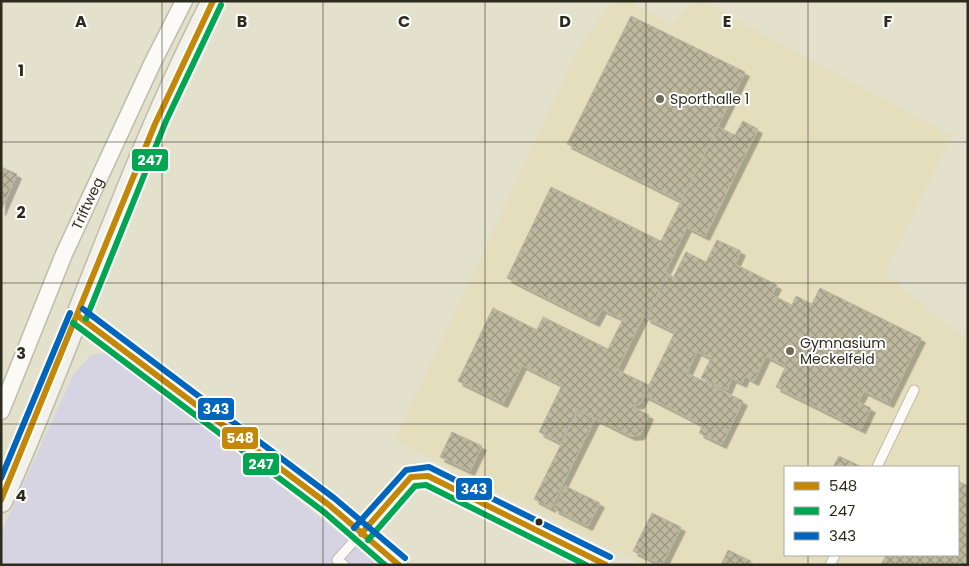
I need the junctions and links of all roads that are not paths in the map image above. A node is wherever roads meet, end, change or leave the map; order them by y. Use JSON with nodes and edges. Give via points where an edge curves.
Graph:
{"nodes":[{"id":1,"x":184,"y":1,"type":"edge"},
{"id":2,"x":213,"y":1,"type":"edge"},
{"id":3,"x":78,"y":316,"type":"junction"},
{"id":4,"x":914,"y":390,"type":"dead end"},
{"id":5,"x":1,"y":411,"type":"edge"},
{"id":6,"x":877,"y":466,"type":"edge"},
{"id":7,"x":1,"y":501,"type":"edge"},
{"id":8,"x":360,"y":534,"type":"junction"},
{"id":9,"x":344,"y":565,"type":"edge"},
{"id":10,"x":399,"y":565,"type":"edge"},
{"id":11,"x":606,"y":565,"type":"edge"}],
"edges":[{"from":1,"to":5,"type":"street","name":"Triftweg","via":[[64,254]]},
{"from":2,"to":3,"type":"main road","via":[[135,170]]},
{"from":3,"to":7,"type":"main road"},
{"from":3,"to":8,"type":"street","via":[[329,505]]},
{"from":4,"to":6,"type":"lane"},
{"from":8,"to":9,"type":"lane","via":[[337,560]]},
{"from":8,"to":10,"type":"street"},
{"from":8,"to":11,"type":"lane","via":[[412,478],[428,476]]}]}
